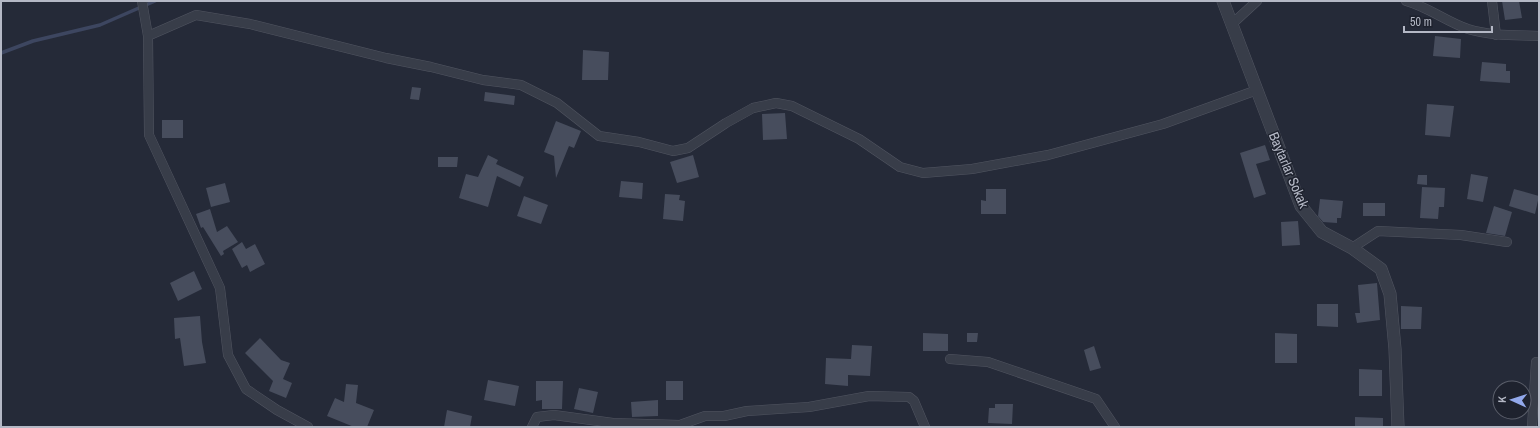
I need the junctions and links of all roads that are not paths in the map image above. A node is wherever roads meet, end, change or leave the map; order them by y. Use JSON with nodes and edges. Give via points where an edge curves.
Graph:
{"nodes":[{"id":1,"x":142,"y":1,"type":"edge"},
{"id":2,"x":1223,"y":1,"type":"edge"},
{"id":3,"x":1257,"y":1,"type":"edge"},
{"id":4,"x":1406,"y":1,"type":"edge"},
{"id":5,"x":1492,"y":1,"type":"edge"},
{"id":6,"x":1232,"y":24,"type":"junction"},
{"id":7,"x":1496,"y":35,"type":"junction"},
{"id":8,"x":148,"y":36,"type":"junction"},
{"id":9,"x":1539,"y":36,"type":"edge"},
{"id":10,"x":1257,"y":90,"type":"junction"},
{"id":11,"x":1507,"y":242,"type":"dead end"},
{"id":12,"x":1352,"y":248,"type":"junction"},
{"id":13,"x":950,"y":359,"type":"dead end"},
{"id":14,"x":1536,"y":362,"type":"dead end"},
{"id":15,"x":308,"y":427,"type":"edge"},
{"id":16,"x":532,"y":427,"type":"edge"},
{"id":17,"x":925,"y":427,"type":"edge"},
{"id":18,"x":1115,"y":427,"type":"edge"},
{"id":19,"x":1398,"y":427,"type":"edge"},
{"id":20,"x":1532,"y":427,"type":"edge"}],
"edges":[{"from":1,"to":8,"type":"street"},
{"from":2,"to":6,"type":"street","name":"Baytarlar Sokak"},
{"from":3,"to":6,"type":"street"},
{"from":4,"to":7,"type":"street","via":[[1468,29]]},
{"from":5,"to":7,"type":"street"},
{"from":6,"to":10,"type":"street","name":"Baytarlar Sokak"},
{"from":7,"to":9,"type":"street"},
{"from":8,"to":10,"type":"street","via":[[196,15],[250,24],[482,80],[521,85],[557,103],[599,136],[639,142],[673,151],[688,148],[726,122],[753,108],[776,103],[792,106],[853,136],[900,167],[923,172],[972,169],[1048,155],[1163,124]]},
{"from":8,"to":15,"type":"street","via":[[149,135],[220,288],[228,355],[246,389]]},
{"from":10,"to":12,"type":"street","name":"Baytarlar Sokak","via":[[1301,206],[1322,232]]},
{"from":11,"to":12,"type":"street","via":[[1461,234],[1378,232]]},
{"from":12,"to":19,"type":"street","name":"Baytarlar Sokak","via":[[1381,269],[1390,294]]},
{"from":13,"to":18,"type":"street","via":[[988,362],[1096,399]]},
{"from":14,"to":20,"type":"street"},
{"from":16,"to":17,"type":"street","via":[[537,417],[554,415],[614,423],[680,425],[705,416],[809,407],[869,396],[909,397],[914,401]]}]}
